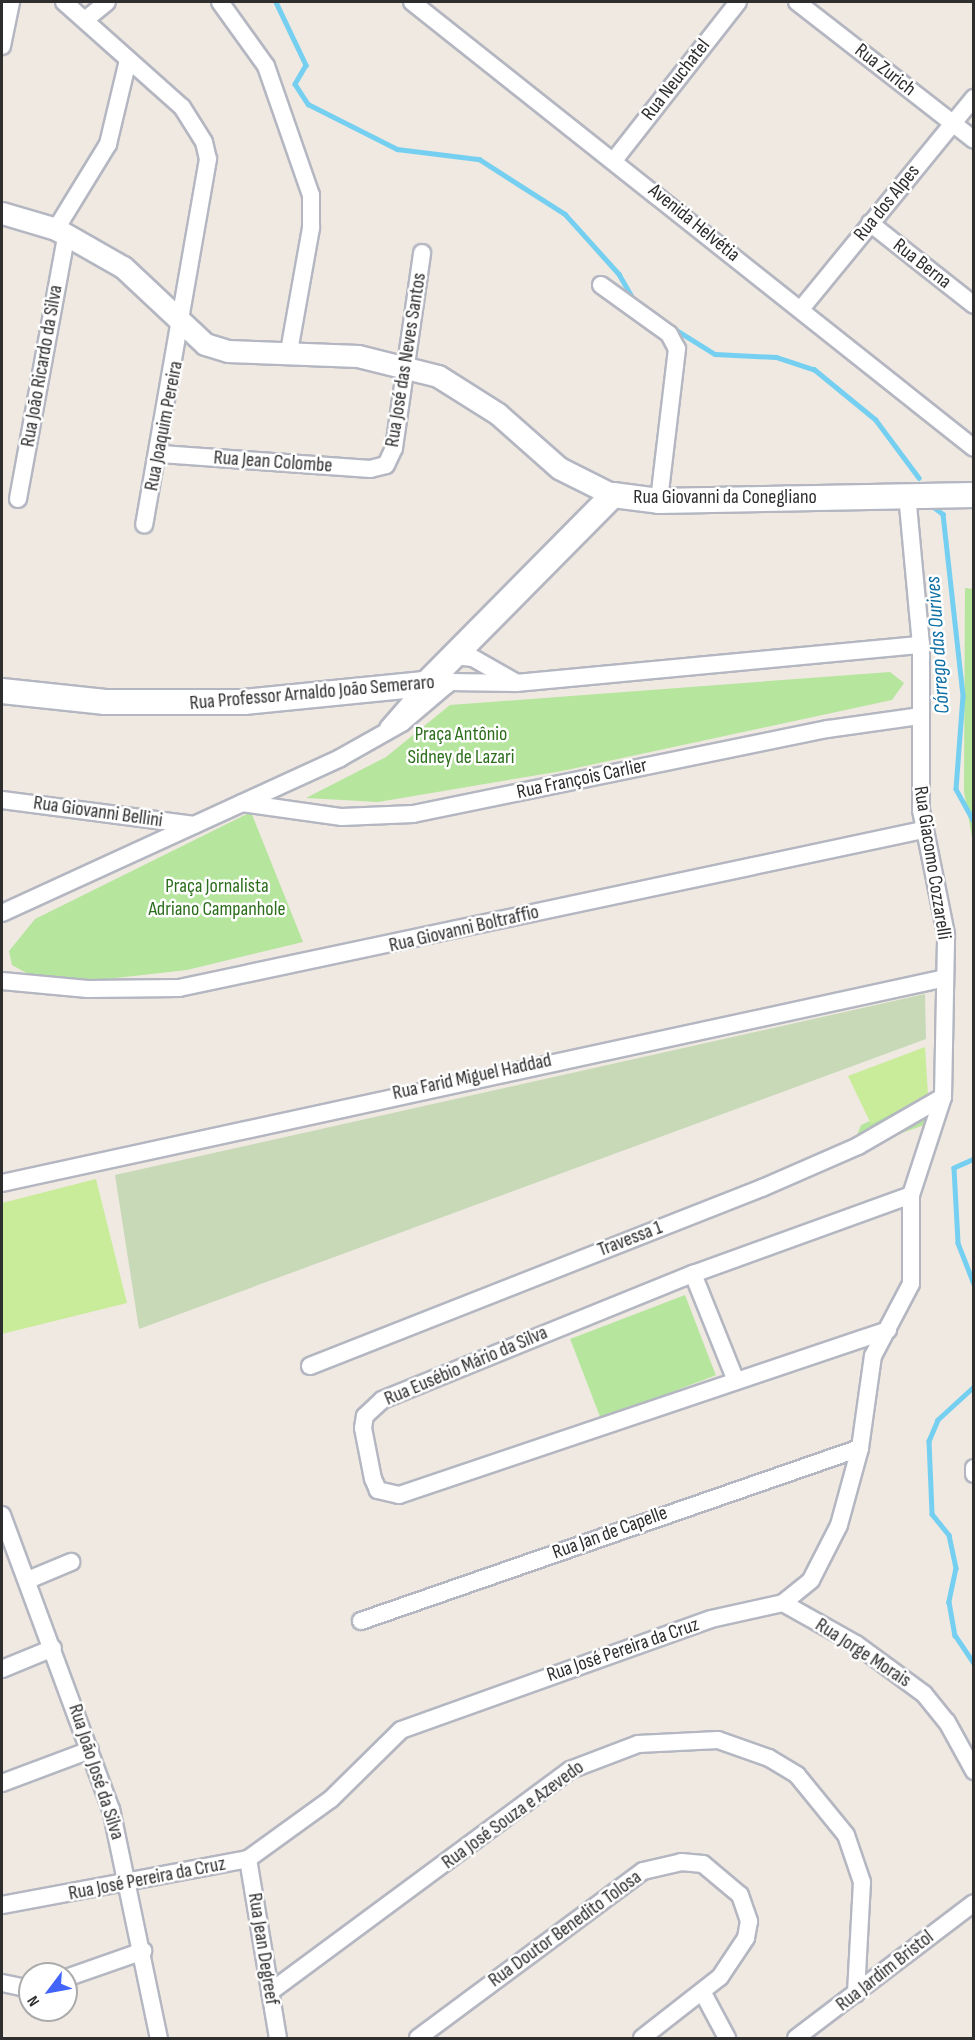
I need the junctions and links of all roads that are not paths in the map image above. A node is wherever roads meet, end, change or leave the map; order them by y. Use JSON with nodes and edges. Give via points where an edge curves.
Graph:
{"nodes":[{"id":1,"x":11,"y":2,"type":"edge"},
{"id":2,"x":64,"y":2,"type":"edge"},
{"id":3,"x":107,"y":2,"type":"edge"},
{"id":4,"x":220,"y":2,"type":"edge"},
{"id":5,"x":738,"y":2,"type":"edge"},
{"id":6,"x":797,"y":2,"type":"edge"},
{"id":7,"x":419,"y":4,"type":"edge"},
{"id":8,"x":85,"y":20,"type":"junction"},
{"id":9,"x":2,"y":46,"type":"edge"},
{"id":10,"x":128,"y":60,"type":"junction"},
{"id":11,"x":974,"y":98,"type":"edge"},
{"id":12,"x":953,"y":123,"type":"junction"},
{"id":13,"x":974,"y":140,"type":"edge"},
{"id":14,"x":615,"y":159,"type":"junction"},
{"id":15,"x":2,"y":213,"type":"edge"},
{"id":16,"x":870,"y":223,"type":"junction"},
{"id":17,"x":62,"y":231,"type":"junction"},
{"id":18,"x":422,"y":253,"type":"dead end"},
{"id":19,"x":601,"y":285,"type":"dead end"},
{"id":20,"x":974,"y":305,"type":"edge"},
{"id":21,"x":801,"y":309,"type":"junction"},
{"id":22,"x":183,"y":327,"type":"junction"},
{"id":23,"x":289,"y":352,"type":"junction"},
{"id":24,"x":406,"y":365,"type":"junction"},
{"id":25,"x":973,"y":447,"type":"edge"},
{"id":26,"x":161,"y":454,"type":"junction"},
{"id":27,"x":386,"y":465,"type":"joint"},
{"id":28,"x":969,"y":493,"type":"edge"},
{"id":29,"x":614,"y":495,"type":"junction"},
{"id":30,"x":907,"y":495,"type":"junction"},
{"id":31,"x":18,"y":499,"type":"dead end"},
{"id":32,"x":659,"y":501,"type":"junction"},
{"id":33,"x":144,"y":524,"type":"dead end"},
{"id":34,"x":921,"y":645,"type":"junction"},
{"id":35,"x":463,"y":657,"type":"junction"},
{"id":36,"x":439,"y":682,"type":"junction"},
{"id":37,"x":516,"y":683,"type":"junction"},
{"id":38,"x":2,"y":691,"type":"edge"},
{"id":39,"x":920,"y":716,"type":"junction"},
{"id":40,"x":2,"y":800,"type":"edge"},
{"id":41,"x":242,"y":803,"type":"junction"},
{"id":42,"x":195,"y":825,"type":"junction"},
{"id":43,"x":923,"y":830,"type":"junction"},
{"id":44,"x":3,"y":916,"type":"edge"},
{"id":45,"x":945,"y":978,"type":"junction"},
{"id":46,"x":2,"y":981,"type":"edge"},
{"id":47,"x":943,"y":1097,"type":"junction"},
{"id":48,"x":939,"y":1122,"type":"joint"},
{"id":49,"x":2,"y":1183,"type":"edge"},
{"id":50,"x":911,"y":1195,"type":"junction"},
{"id":51,"x":693,"y":1274,"type":"junction"},
{"id":52,"x":888,"y":1330,"type":"junction"},
{"id":53,"x":310,"y":1366,"type":"dead end"},
{"id":54,"x":736,"y":1381,"type":"junction"},
{"id":55,"x":860,"y":1448,"type":"junction"},
{"id":56,"x":974,"y":1468,"type":"edge"},
{"id":57,"x":974,"y":1474,"type":"edge"},
{"id":58,"x":2,"y":1515,"type":"edge"},
{"id":59,"x":9,"y":1556,"type":"edge"},
{"id":60,"x":71,"y":1562,"type":"dead end"},
{"id":61,"x":28,"y":1580,"type":"junction"},
{"id":62,"x":783,"y":1603,"type":"junction"},
{"id":63,"x":361,"y":1621,"type":"dead end"},
{"id":64,"x":53,"y":1648,"type":"junction"},
{"id":65,"x":2,"y":1669,"type":"edge"},
{"id":66,"x":90,"y":1750,"type":"junction"},
{"id":67,"x":974,"y":1771,"type":"edge"},
{"id":68,"x":2,"y":1783,"type":"edge"},
{"id":69,"x":248,"y":1859,"type":"junction"},
{"id":70,"x":129,"y":1884,"type":"junction"},
{"id":71,"x":974,"y":1903,"type":"edge"},
{"id":72,"x":2,"y":1905,"type":"edge"},
{"id":73,"x":143,"y":1951,"type":"junction"},
{"id":74,"x":78,"y":1974,"type":"edge"},
{"id":75,"x":2,"y":1983,"type":"edge"},
{"id":76,"x":18,"y":1986,"type":"edge"},
{"id":77,"x":270,"y":1992,"type":"junction"},
{"id":78,"x":703,"y":1993,"type":"junction"},
{"id":79,"x":856,"y":1994,"type":"junction"},
{"id":80,"x":159,"y":2038,"type":"edge"},
{"id":81,"x":278,"y":2038,"type":"edge"},
{"id":82,"x":418,"y":2038,"type":"edge"},
{"id":83,"x":642,"y":2038,"type":"edge"},
{"id":84,"x":727,"y":2038,"type":"edge"},
{"id":85,"x":796,"y":2038,"type":"edge"}],
"edges":[{"from":1,"to":9,"type":"street"},
{"from":2,"to":8,"type":"street","name":"Rua Joaquim Pereira"},
{"from":3,"to":8,"type":"street"},
{"from":4,"to":23,"type":"street","via":[[266,66],[311,195],[311,228]]},
{"from":5,"to":14,"type":"street","name":"Rua Neuchatel"},
{"from":6,"to":12,"type":"street","name":"Rua Zurich"},
{"from":7,"to":14,"type":"street","name":"Avenida Helvétia"},
{"from":8,"to":10,"type":"street","name":"Rua Joaquim Pereira"},
{"from":10,"to":17,"type":"street","via":[[108,144]]},
{"from":10,"to":22,"type":"street","name":"Rua Joaquim Pereira","via":[[182,107],[204,142],[208,159]]},
{"from":11,"to":12,"type":"street","name":"Rua dos Alpes"},
{"from":12,"to":13,"type":"street","name":"Rua Zurich"},
{"from":12,"to":16,"type":"street","name":"Rua dos Alpes"},
{"from":14,"to":21,"type":"street","name":"Avenida Helvétia"},
{"from":15,"to":17,"type":"street","name":"Rua Giovanni da Conegliano"},
{"from":16,"to":20,"type":"street","name":"Rua Berna"},
{"from":16,"to":21,"type":"street","name":"Rua dos Alpes"},
{"from":17,"to":22,"type":"street","name":"Rua Giovanni da Conegliano","via":[[123,267]]},
{"from":17,"to":31,"type":"street","name":"Rua João Ricardo da Silva"},
{"from":18,"to":24,"type":"street","name":"Rua José das Neves Santos"},
{"from":19,"to":32,"type":"street","via":[[669,334],[677,350]]},
{"from":21,"to":25,"type":"street","name":"Avenida Helvétia"},
{"from":22,"to":23,"type":"street","name":"Rua Giovanni da Conegliano","via":[[205,344],[228,351]]},
{"from":22,"to":26,"type":"street","name":"Rua Joaquim Pereira"},
{"from":23,"to":24,"type":"street","name":"Rua Giovanni da Conegliano"},
{"from":24,"to":27,"type":"street","name":"Rua José das Neves Santos","via":[[394,448]]},
{"from":24,"to":29,"type":"street","name":"Rua Giovanni da Conegliano","via":[[464,391],[559,468]]},
{"from":26,"to":27,"type":"street","name":"Rua Jean Colombe","via":[[370,469]]},
{"from":26,"to":33,"type":"street","name":"Rua Joaquim Pereira"},
{"from":28,"to":30,"type":"main road","name":"Rua Giovanni da Conegliano"},
{"from":29,"to":32,"type":"main road","name":"Rua Giovanni da Conegliano"},
{"from":29,"to":35,"type":"main road","via":[[500,610]]},
{"from":30,"to":32,"type":"main road","name":"Rua Giovanni da Conegliano"},
{"from":30,"to":34,"type":"street","name":"Rua Giacomo Cozzarelli"},
{"from":34,"to":37,"type":"street","name":"Rua Professor Arnaldo João Semeraro"},
{"from":34,"to":39,"type":"street","name":"Rua Giacomo Cozzarelli"},
{"from":35,"to":36,"type":"main road"},
{"from":35,"to":37,"type":"street"},
{"from":36,"to":37,"type":"street","name":"Rua Professor Arnaldo João Semeraro"},
{"from":36,"to":38,"type":"main road","name":"Rua Professor Arnaldo João Semeraro","via":[[244,702],[105,702]]},
{"from":36,"to":41,"type":"street","via":[[384,734]]},
{"from":39,"to":41,"type":"street","name":"Rua François Carlier","via":[[828,729],[413,814],[342,817]]},
{"from":39,"to":43,"type":"street","name":"Rua Giacomo Cozzarelli"},
{"from":40,"to":42,"type":"street","name":"Rua Giovanni Bellini"},
{"from":41,"to":42,"type":"street"},
{"from":42,"to":44,"type":"street"},
{"from":43,"to":45,"type":"street","name":"Rua Giacomo Cozzarelli","via":[[943,905]]},
{"from":43,"to":46,"type":"street","name":"Rua Giovanni Boltraffio","via":[[179,988],[88,989]]},
{"from":45,"to":47,"type":"street","name":"Rua Giacomo Cozzarelli"},
{"from":45,"to":49,"type":"street","name":"Rua Farid Miguel Haddad"},
{"from":47,"to":48,"type":"street","name":"Rua Giacomo Cozzarelli"},
{"from":47,"to":53,"type":"street","name":"Travessa 1","via":[[858,1146],[762,1188]]},
{"from":48,"to":50,"type":"street","name":"Rua José Pereira da Cruz"},
{"from":50,"to":51,"type":"street","name":"Rua Eusébio Mário da Silva"},
{"from":50,"to":52,"type":"street","name":"Rua José Pereira da Cruz","via":[[911,1284]]},
{"from":51,"to":54,"type":"street"},
{"from":51,"to":54,"type":"street","name":"Rua Eusébio Mário da Silva","via":[[382,1400],[365,1416],[363,1428],[373,1479],[378,1490],[399,1495]]},
{"from":52,"to":54,"type":"street","name":"Rua Eusébio Mário da Silva"},
{"from":52,"to":55,"type":"street","name":"Rua José Pereira da Cruz","via":[[870,1368]]},
{"from":55,"to":62,"type":"street","name":"Rua José Pereira da Cruz","via":[[825,1556],[811,1580]]},
{"from":55,"to":63,"type":"street","name":"Rua Jan de Capelle"},
{"from":56,"to":57,"type":"street"},
{"from":58,"to":59,"type":"street","name":"Rua João José da Silva"},
{"from":59,"to":61,"type":"street","name":"Rua João José da Silva"},
{"from":60,"to":61,"type":"street"},
{"from":61,"to":64,"type":"street","name":"Rua João José da Silva"},
{"from":62,"to":67,"type":"street","name":"Rua Jorge Morais","via":[[856,1644],[924,1694],[947,1722]]},
{"from":62,"to":69,"type":"street","name":"Rua José Pereira da Cruz","via":[[711,1619],[401,1730],[331,1799]]},
{"from":64,"to":65,"type":"street"},
{"from":64,"to":66,"type":"street","name":"Rua João José da Silva"},
{"from":66,"to":68,"type":"street"},
{"from":66,"to":70,"type":"street","name":"Rua João José da Silva"},
{"from":69,"to":70,"type":"street","name":"Rua José Pereira da Cruz"},
{"from":69,"to":77,"type":"street","name":"Rua Jean Degreef"},
{"from":70,"to":72,"type":"street","name":"Rua José Pereira da Cruz"},
{"from":70,"to":73,"type":"street","name":"Rua João José da Silva"},
{"from":71,"to":79,"type":"street","name":"Rua Jardim Bristol"},
{"from":73,"to":74,"type":"street"},
{"from":73,"to":80,"type":"street","name":"Rua João José da Silva"},
{"from":75,"to":76,"type":"street"},
{"from":77,"to":79,"type":"street","name":"Rua José Souza e Azevedo","via":[[570,1770],[638,1744],[718,1740],[769,1758],[796,1775],[846,1835],[862,1882]]},
{"from":77,"to":81,"type":"street","name":"Rua Jean Degreef"},
{"from":78,"to":82,"type":"street","name":"Rua Doutor Benedito Tolosa","via":[[740,1955],[749,1921],[740,1896],[718,1874],[703,1864],[681,1862],[643,1870]]},
{"from":78,"to":83,"type":"street","name":"Rua Doutor Benedito Tolosa"},
{"from":78,"to":84,"type":"street"},
{"from":79,"to":85,"type":"street","name":"Rua Jardim Bristol"}]}
